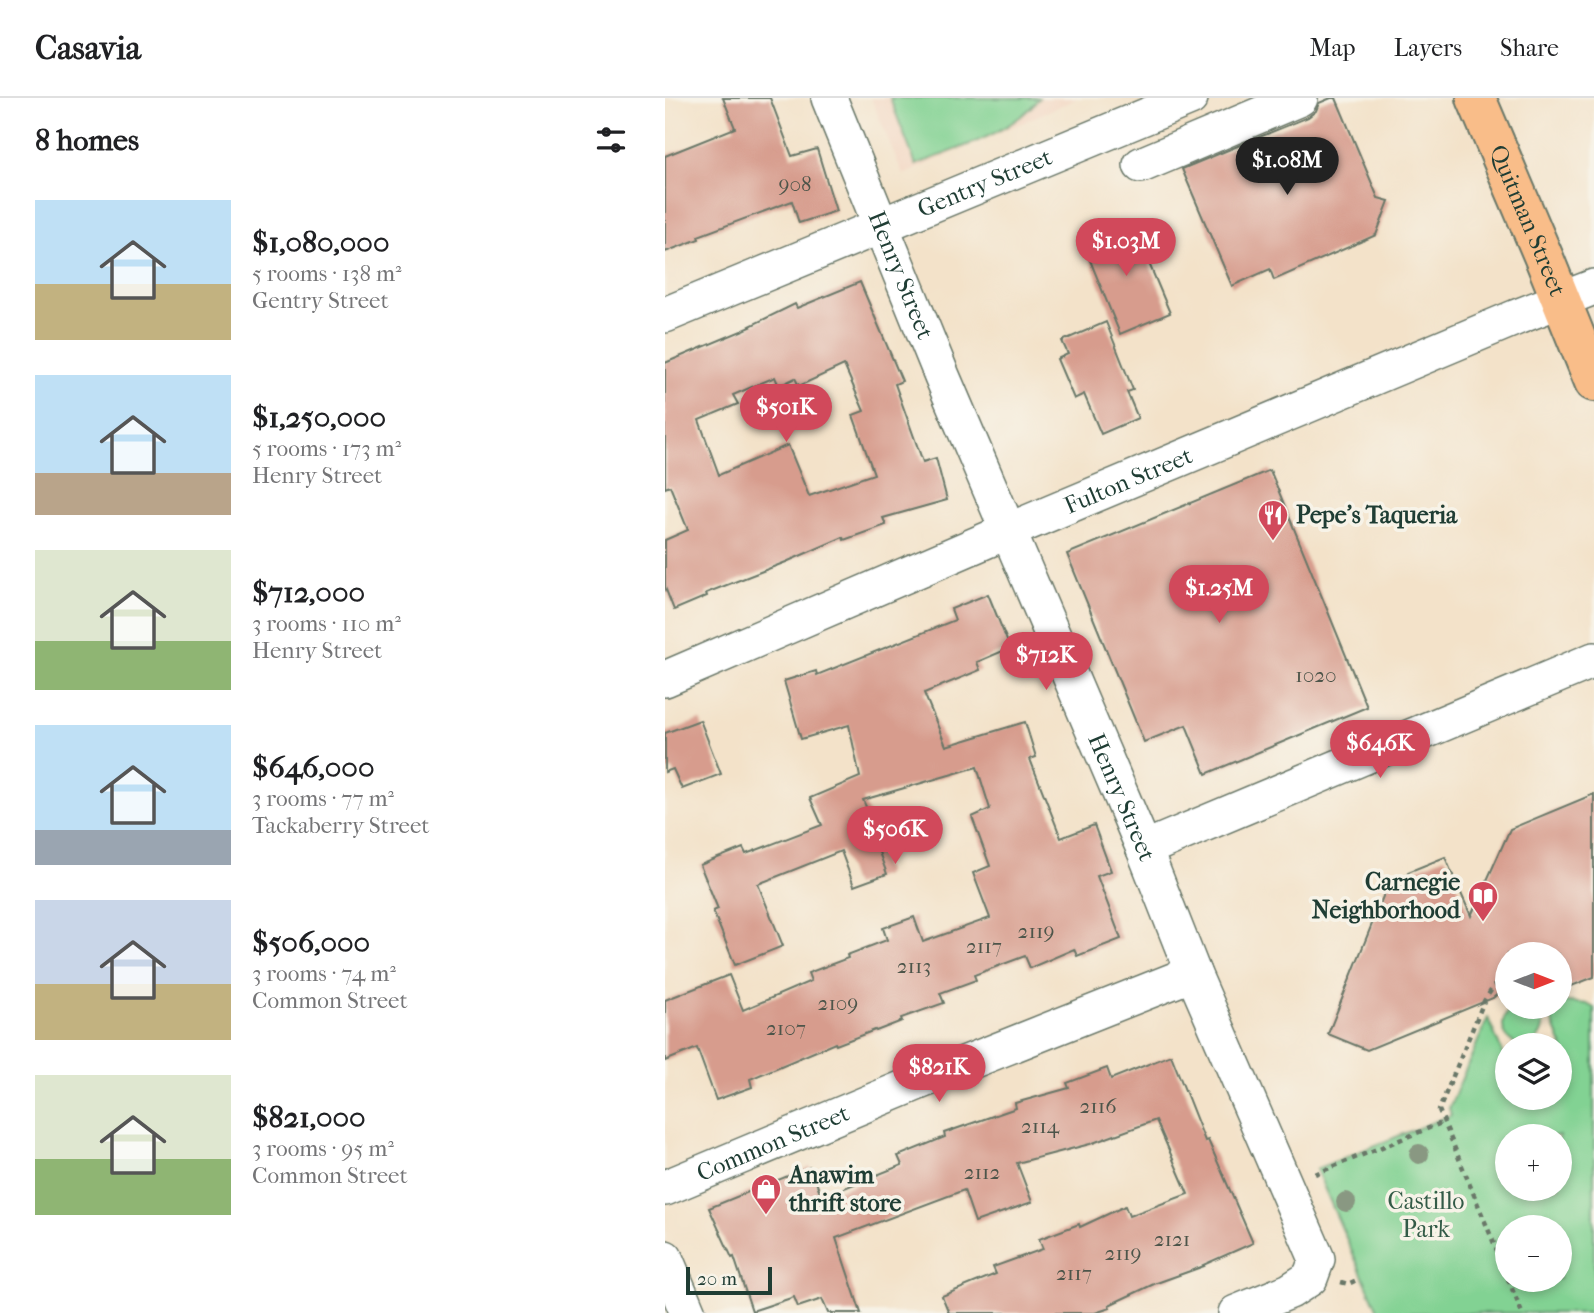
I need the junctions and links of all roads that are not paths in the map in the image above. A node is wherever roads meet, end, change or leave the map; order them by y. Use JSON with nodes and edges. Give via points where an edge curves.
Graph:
{"nodes":[{"id":1,"x":829,"y":98,"type":"edge"},
{"id":2,"x":1190,"y":98,"type":"edge"},
{"id":3,"x":1300,"y":98,"type":"edge"},
{"id":4,"x":1476,"y":98,"type":"edge"},
{"id":5,"x":1141,"y":165,"type":"dead end"},
{"id":6,"x":881,"y":226,"type":"junction"},
{"id":7,"x":1577,"y":294,"type":"edge"},
{"id":8,"x":665,"y":315,"type":"edge"},
{"id":9,"x":1594,"y":382,"type":"edge"},
{"id":10,"x":1008,"y":531,"type":"junction"},
{"id":11,"x":1594,"y":660,"type":"edge"},
{"id":12,"x":665,"y":679,"type":"edge"},
{"id":13,"x":1144,"y":849,"type":"junction"},
{"id":14,"x":1193,"y":973,"type":"junction"},
{"id":15,"x":665,"y":1188,"type":"edge"},
{"id":16,"x":665,"y":1258,"type":"edge"},
{"id":17,"x":688,"y":1313,"type":"edge"},
{"id":18,"x":1236,"y":1313,"type":"edge"}],
"edges":[{"from":1,"to":6,"type":"street","name":"Henry Street"},
{"from":2,"to":6,"type":"street","name":"Gentry Street"},
{"from":3,"to":5,"type":"street"},
{"from":4,"to":7,"type":"main road","name":"Quitman Street"},
{"from":6,"to":8,"type":"street","name":"Gentry Street"},
{"from":6,"to":10,"type":"street","name":"Henry Street"},
{"from":7,"to":9,"type":"main road","name":"Quitman Street"},
{"from":7,"to":10,"type":"street","name":"Fulton Street"},
{"from":10,"to":12,"type":"street","name":"Fulton Street"},
{"from":10,"to":13,"type":"street","name":"Henry Street"},
{"from":11,"to":13,"type":"street"},
{"from":13,"to":14,"type":"street","name":"Henry Street"},
{"from":14,"to":15,"type":"street","name":"Common Street"},
{"from":14,"to":18,"type":"street","name":"Henry Street","via":[[1317,1259],[1310,1278]]},
{"from":16,"to":17,"type":"street"}]}
